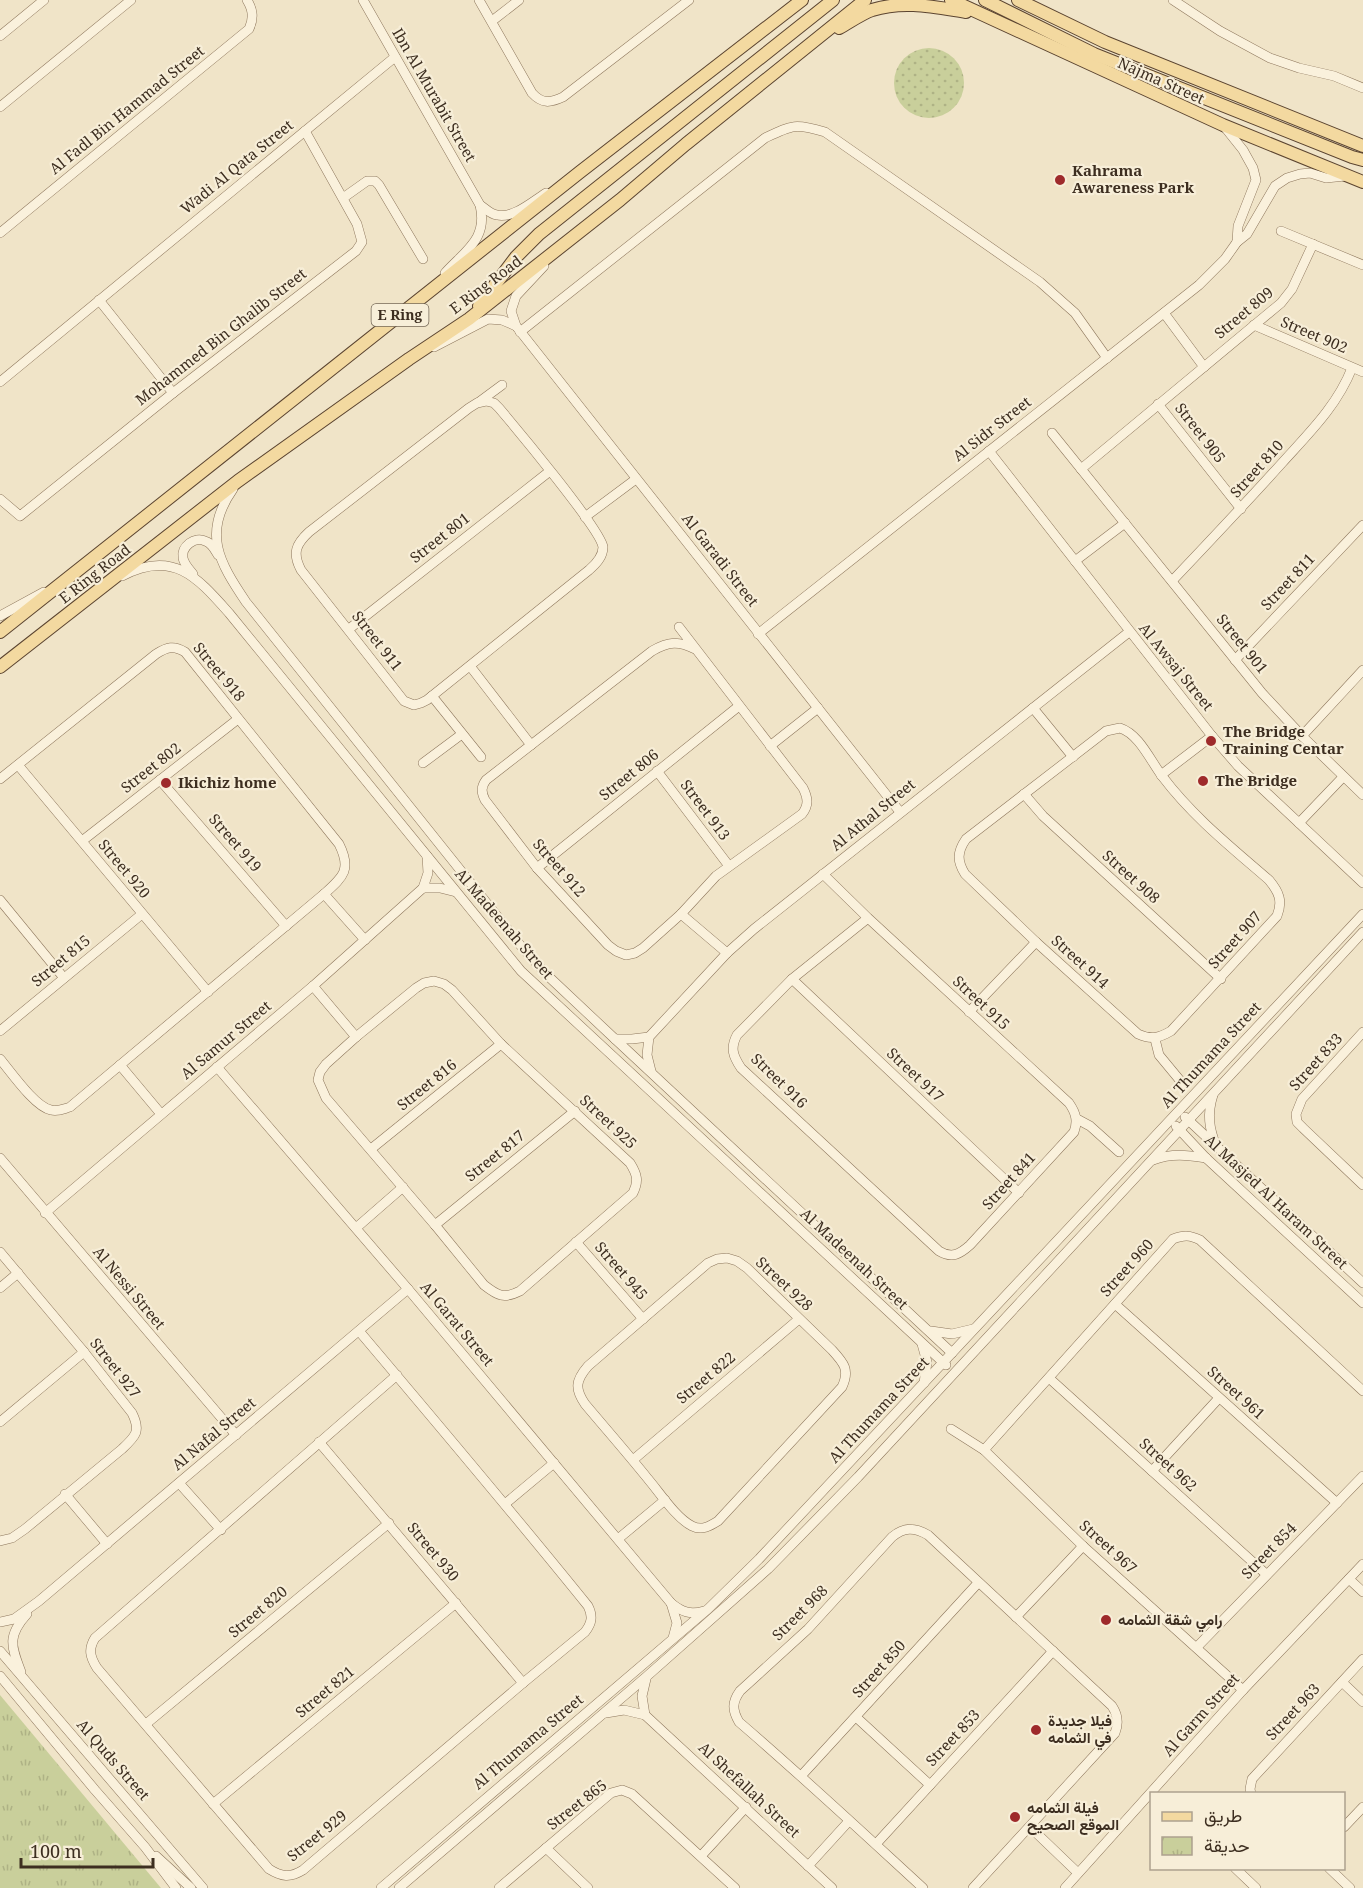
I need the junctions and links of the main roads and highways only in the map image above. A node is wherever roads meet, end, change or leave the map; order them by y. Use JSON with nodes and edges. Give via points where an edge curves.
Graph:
{"nodes":[{"id":1,"x":789,"y":0,"type":"edge"},
{"id":2,"x":802,"y":0,"type":"edge"},
{"id":3,"x":833,"y":0,"type":"edge"},
{"id":4,"x":865,"y":0,"type":"edge"},
{"id":5,"x":951,"y":0,"type":"edge"},
{"id":6,"x":985,"y":0,"type":"edge"},
{"id":7,"x":1018,"y":0,"type":"edge"},
{"id":8,"x":1028,"y":0,"type":"edge"},
{"id":9,"x":1037,"y":10,"type":"junction"},
{"id":10,"x":983,"y":15,"type":"junction"},
{"id":11,"x":777,"y":18,"type":"junction"},
{"id":12,"x":811,"y":42,"type":"junction"},
{"id":13,"x":1363,"y":146,"type":"edge"},
{"id":14,"x":1363,"y":160,"type":"edge"},
{"id":15,"x":1363,"y":182,"type":"edge"},
{"id":16,"x":469,"y":319,"type":"junction"},
{"id":17,"x":0,"y":632,"type":"edge"},
{"id":18,"x":0,"y":667,"type":"edge"}],
"edges":[{"from":1,"to":11,"type":"main road"},
{"from":2,"to":11,"type":"main road","name":"E Ring Road","number":"E Ring"},
{"from":3,"to":16,"type":"main road","via":[[539,234],[505,270]]},
{"from":4,"to":12,"type":"main road","name":"E Ring Road","number":"E Ring"},
{"from":5,"to":10,"type":"main road","name":"Najma Street"},
{"from":6,"to":14,"type":"main road","via":[[1095,54]]},
{"from":7,"to":9,"type":"main road","name":"Najma Street"},
{"from":8,"to":9,"type":"main road"},
{"from":9,"to":13,"type":"main road","name":"Najma Street","via":[[1105,42]]},
{"from":10,"to":12,"type":"main road","via":[[916,3],[899,5],[873,10]]},
{"from":10,"to":15,"type":"main road","name":"Najma Street","via":[[1223,125]]},
{"from":11,"to":17,"type":"main road","name":"E Ring Road","number":"E Ring"},
{"from":12,"to":16,"type":"main road","name":"E Ring Road","number":"E Ring"},
{"from":16,"to":18,"type":"main road","name":"E Ring Road","number":"E Ring","via":[[238,482]]}]}
